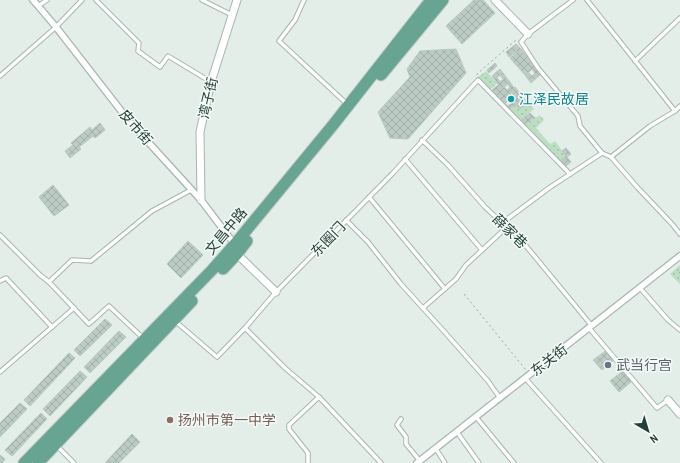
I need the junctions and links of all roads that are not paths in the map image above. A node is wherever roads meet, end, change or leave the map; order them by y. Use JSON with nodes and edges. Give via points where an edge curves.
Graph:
{"nodes":[{"id":1,"x":33,"y":0,"type":"edge"},
{"id":2,"x":47,"y":0,"type":"edge"},
{"id":3,"x":82,"y":0,"type":"edge"},
{"id":4,"x":96,"y":0,"type":"edge"},
{"id":5,"x":202,"y":0,"type":"edge"},
{"id":6,"x":237,"y":0,"type":"edge"},
{"id":7,"x":304,"y":0,"type":"edge"},
{"id":8,"x":431,"y":0,"type":"edge"},
{"id":9,"x":443,"y":0,"type":"edge"},
{"id":10,"x":495,"y":0,"type":"edge"},
{"id":11,"x":573,"y":0,"type":"edge"},
{"id":12,"x":587,"y":0,"type":"edge"},
{"id":13,"x":38,"y":6,"type":"junction"},
{"id":14,"x":232,"y":15,"type":"junction"},
{"id":15,"x":680,"y":18,"type":"edge"},
{"id":16,"x":56,"y":27,"type":"junction"},
{"id":17,"x":528,"y":34,"type":"junction"},
{"id":18,"x":635,"y":61,"type":"junction"},
{"id":19,"x":0,"y":76,"type":"edge"},
{"id":20,"x":211,"y":82,"type":"junction"},
{"id":21,"x":348,"y":105,"type":"junction"},
{"id":22,"x":680,"y":106,"type":"edge"},
{"id":23,"x":675,"y":111,"type":"junction"},
{"id":24,"x":422,"y":140,"type":"junction"},
{"id":25,"x":602,"y":153,"type":"junction"},
{"id":26,"x":611,"y":157,"type":"junction"},
{"id":27,"x":405,"y":160,"type":"junction"},
{"id":28,"x":570,"y":174,"type":"junction"},
{"id":29,"x":191,"y":190,"type":"junction"},
{"id":30,"x":369,"y":197,"type":"junction"},
{"id":31,"x":201,"y":200,"type":"junction"},
{"id":32,"x":346,"y":220,"type":"junction"},
{"id":33,"x":502,"y":223,"type":"junction"},
{"id":34,"x":507,"y":227,"type":"junction"},
{"id":35,"x":680,"y":234,"type":"edge"},
{"id":36,"x":0,"y":235,"type":"edge"},
{"id":37,"x":236,"y":249,"type":"junction"},
{"id":38,"x":482,"y":250,"type":"junction"},
{"id":39,"x":680,"y":256,"type":"edge"},
{"id":40,"x":0,"y":281,"type":"edge"},
{"id":41,"x":49,"y":282,"type":"junction"},
{"id":42,"x":640,"y":288,"type":"junction"},
{"id":43,"x":445,"y":289,"type":"junction"},
{"id":44,"x":276,"y":292,"type":"junction"},
{"id":45,"x":74,"y":308,"type":"junction"},
{"id":46,"x":423,"y":308,"type":"junction"},
{"id":47,"x":174,"y":320,"type":"junction"},
{"id":48,"x":52,"y":327,"type":"junction"},
{"id":49,"x":590,"y":327,"type":"junction"},
{"id":50,"x":245,"y":328,"type":"junction"},
{"id":51,"x":680,"y":330,"type":"edge"},
{"id":52,"x":144,"y":339,"type":"junction"},
{"id":53,"x":0,"y":372,"type":"edge"},
{"id":54,"x":528,"y":376,"type":"junction"},
{"id":55,"x":319,"y":397,"type":"junction"},
{"id":56,"x":500,"y":398,"type":"junction"},
{"id":57,"x":668,"y":400,"type":"joint"},
{"id":58,"x":680,"y":414,"type":"edge"},
{"id":59,"x":476,"y":417,"type":"junction"},
{"id":60,"x":401,"y":419,"type":"dead end"},
{"id":61,"x":457,"y":432,"type":"junction"},
{"id":62,"x":55,"y":444,"type":"junction"},
{"id":63,"x":436,"y":449,"type":"junction"},
{"id":64,"x":419,"y":462,"type":"edge"},
{"id":65,"x":24,"y":463,"type":"edge"},
{"id":66,"x":38,"y":463,"type":"edge"},
{"id":67,"x":74,"y":463,"type":"edge"},
{"id":68,"x":308,"y":463,"type":"edge"},
{"id":69,"x":381,"y":463,"type":"edge"},
{"id":70,"x":445,"y":463,"type":"edge"},
{"id":71,"x":479,"y":463,"type":"edge"},
{"id":72,"x":514,"y":463,"type":"edge"},
{"id":73,"x":601,"y":463,"type":"edge"}],
"edges":[{"from":1,"to":13,"type":"street","name":"皮市街"},
{"from":2,"to":13,"type":"lane"},
{"from":3,"to":16,"type":"lane"},
{"from":4,"to":20,"type":"lane","via":[[139,43],[138,51],[160,67],[168,56]]},
{"from":5,"to":14,"type":"lane"},
{"from":6,"to":14,"type":"street","name":"湾子街"},
{"from":7,"to":21,"type":"lane","via":[[295,20],[279,41]]},
{"from":8,"to":21,"type":"main road","name":"文昌中路"},
{"from":9,"to":37,"type":"main road","name":"文昌中路"},
{"from":10,"to":17,"type":"street"},
{"from":11,"to":17,"type":"lane"},
{"from":12,"to":18,"type":"lane"},
{"from":13,"to":16,"type":"street","name":"皮市街"},
{"from":14,"to":20,"type":"street","name":"湾子街"},
{"from":15,"to":18,"type":"lane"},
{"from":16,"to":19,"type":"lane"},
{"from":16,"to":29,"type":"street","name":"皮市街","via":[[129,121]]},
{"from":17,"to":25,"type":"lane","via":[[521,42],[538,68],[578,116],[580,126]]},
{"from":18,"to":23,"type":"lane"},
{"from":20,"to":31,"type":"street","name":"湾子街","via":[[200,132]]},
{"from":21,"to":37,"type":"main road","name":"文昌中路"},
{"from":22,"to":23,"type":"lane"},
{"from":23,"to":26,"type":"lane","via":[[650,126]]},
{"from":24,"to":27,"type":"lane","name":"东圈门"},
{"from":24,"to":28,"type":"lane","name":"东圈门","via":[[478,80]]},
{"from":24,"to":33,"type":"lane","name":"薛家巷"},
{"from":25,"to":26,"type":"lane"},
{"from":25,"to":28,"type":"lane"},
{"from":26,"to":35,"type":"lane"},
{"from":27,"to":30,"type":"lane","name":"东圈门"},
{"from":27,"to":38,"type":"lane"},
{"from":28,"to":33,"type":"lane"},
{"from":29,"to":31,"type":"street","name":"皮市街"},
{"from":29,"to":41,"type":"lane","via":[[152,211],[91,260],[72,260]]},
{"from":30,"to":32,"type":"lane","name":"东圈门"},
{"from":30,"to":43,"type":"lane"},
{"from":31,"to":37,"type":"street","name":"皮市街"},
{"from":32,"to":44,"type":"lane","name":"东圈门"},
{"from":32,"to":46,"type":"lane","via":[[368,242]]},
{"from":33,"to":34,"type":"lane","name":"薛家巷"},
{"from":34,"to":38,"type":"lane"},
{"from":34,"to":49,"type":"lane","name":"薛家巷","via":[[517,235]]},
{"from":36,"to":41,"type":"lane"},
{"from":37,"to":44,"type":"street"},
{"from":37,"to":47,"type":"main road","name":"文昌中路"},
{"from":37,"to":52,"type":"main road","name":"文昌中路"},
{"from":38,"to":43,"type":"lane"},
{"from":39,"to":42,"type":"street","name":"东关街"},
{"from":40,"to":48,"type":"lane","via":[[6,278]]},
{"from":41,"to":45,"type":"lane"},
{"from":42,"to":49,"type":"street","name":"东关街"},
{"from":42,"to":51,"type":"lane"},
{"from":43,"to":46,"type":"lane"},
{"from":44,"to":50,"type":"lane","name":"东圈门"},
{"from":45,"to":48,"type":"lane"},
{"from":45,"to":52,"type":"lane","via":[[89,324],[109,306]]},
{"from":46,"to":56,"type":"lane"},
{"from":47,"to":50,"type":"lane","name":"东圈门","via":[[217,357]]},
{"from":47,"to":62,"type":"main road","name":"文昌中路"},
{"from":48,"to":53,"type":"lane"},
{"from":49,"to":54,"type":"street","name":"东关街"},
{"from":49,"to":57,"type":"lane","name":"薛家巷","via":[[657,408]]},
{"from":50,"to":55,"type":"lane"},
{"from":52,"to":65,"type":"main road","name":"文昌中路"},
{"from":54,"to":56,"type":"street","name":"东关街"},
{"from":54,"to":73,"type":"lane"},
{"from":55,"to":68,"type":"lane","via":[[289,425],[289,430],[308,453]]},
{"from":55,"to":69,"type":"lane"},
{"from":56,"to":59,"type":"street","name":"东关街"},
{"from":57,"to":58,"type":"street"},
{"from":59,"to":61,"type":"street","name":"东关街"},
{"from":59,"to":72,"type":"lane"},
{"from":60,"to":64,"type":"lane","via":[[397,426]]},
{"from":61,"to":63,"type":"street","name":"东关街"},
{"from":61,"to":71,"type":"lane"},
{"from":62,"to":66,"type":"main road","name":"文昌中路"},
{"from":62,"to":67,"type":"lane"},
{"from":63,"to":64,"type":"street","name":"东关街"},
{"from":63,"to":70,"type":"lane"}]}
